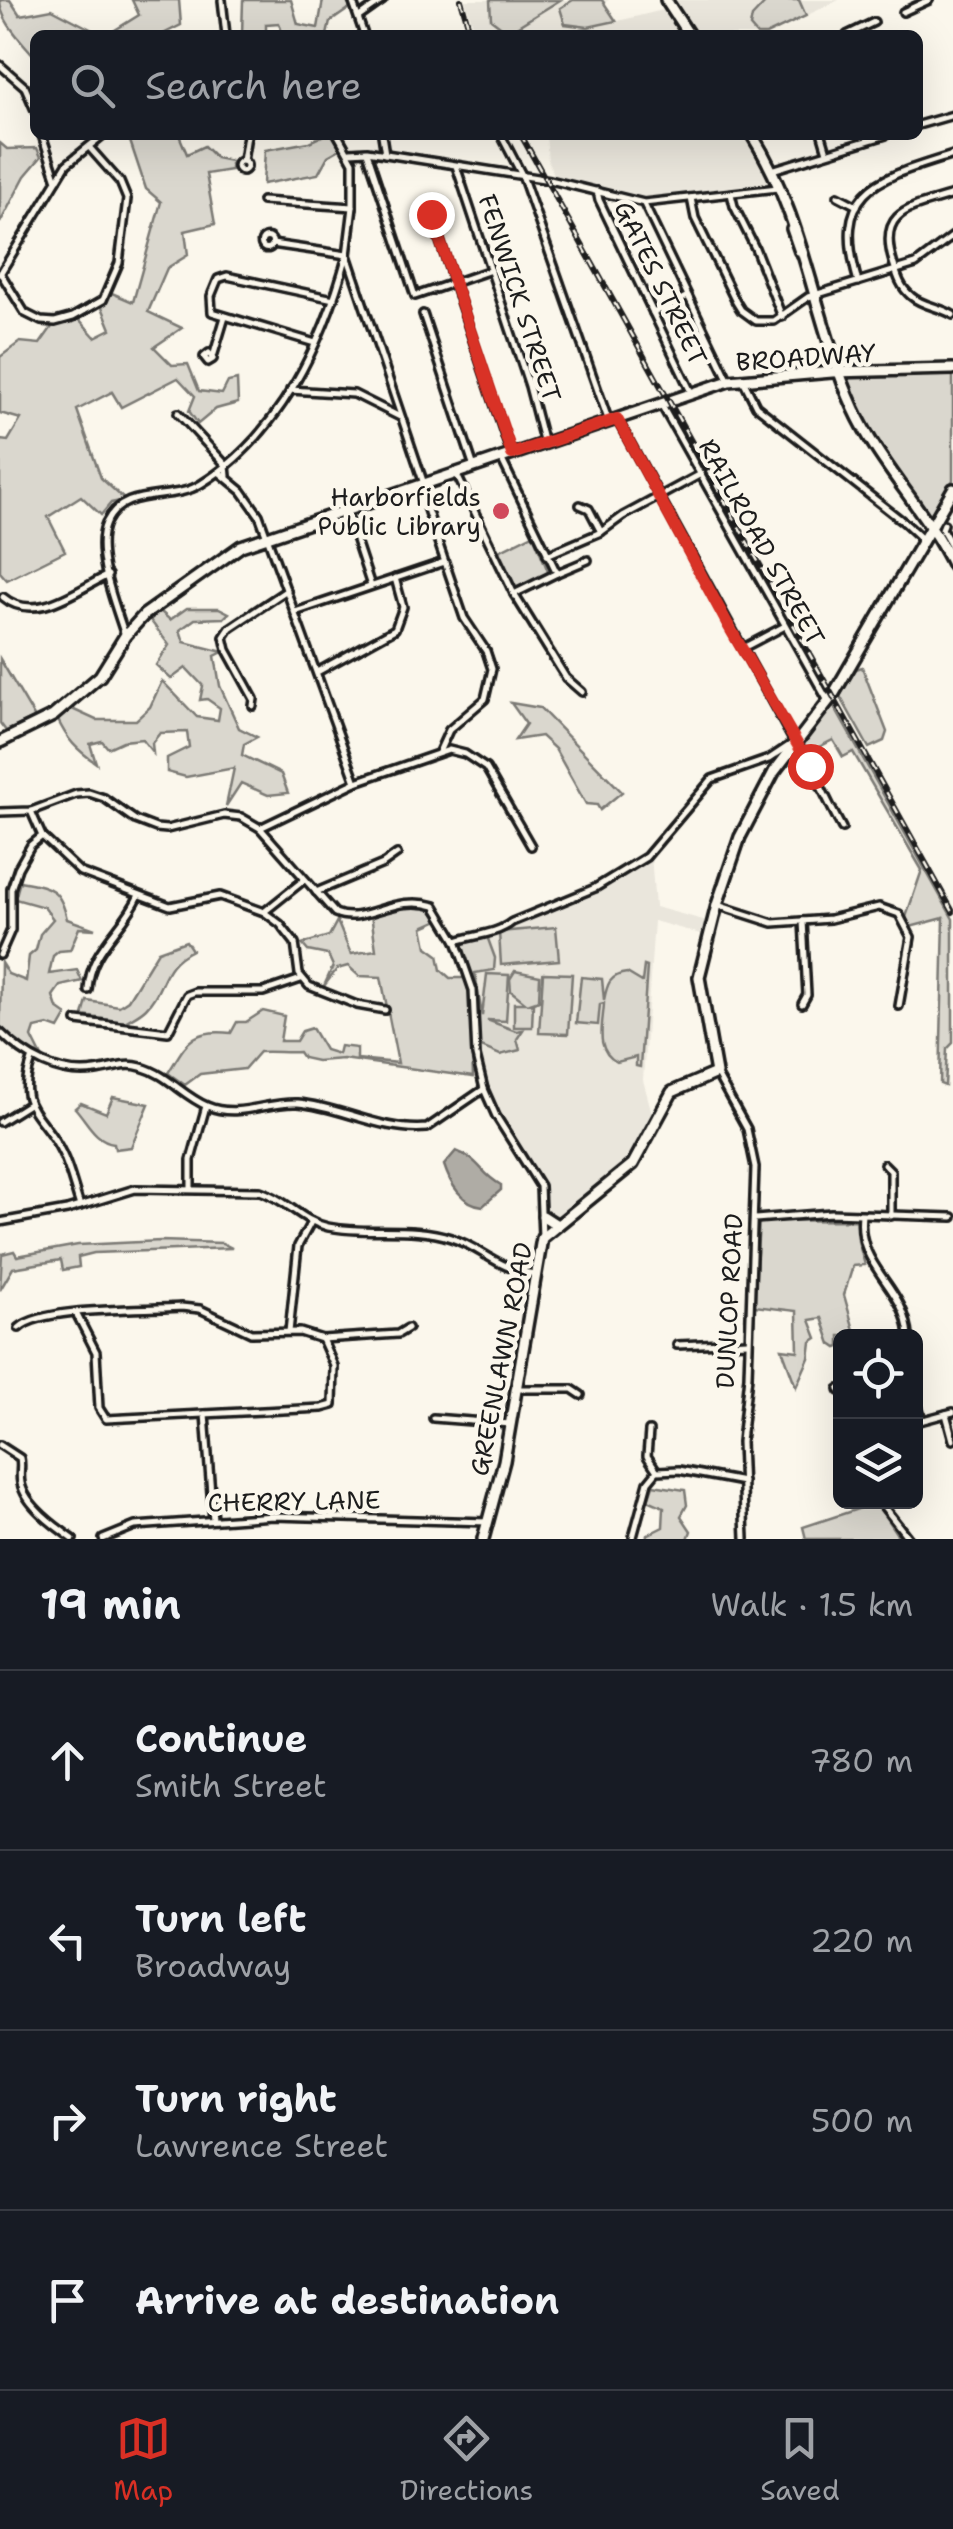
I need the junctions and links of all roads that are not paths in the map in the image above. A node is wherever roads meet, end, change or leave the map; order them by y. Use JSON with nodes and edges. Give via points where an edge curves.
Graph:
{"nodes":[{"id":1,"x":222,"y":0,"type":"edge"},
{"id":2,"x":352,"y":0,"type":"edge"},
{"id":3,"x":383,"y":0,"type":"edge"},
{"id":4,"x":666,"y":0,"type":"edge"},
{"id":5,"x":929,"y":0,"type":"edge"},
{"id":6,"x":903,"y":12,"type":"dead end"},
{"id":7,"x":358,"y":17,"type":"junction"},
{"id":8,"x":874,"y":22,"type":"dead end"},
{"id":9,"x":225,"y":30,"type":"edge"},
{"id":10,"x":362,"y":30,"type":"edge"},
{"id":11,"x":686,"y":30,"type":"edge"},
{"id":12,"x":859,"y":30,"type":"edge"},
{"id":13,"x":0,"y":65,"type":"edge"},
{"id":14,"x":30,"y":98,"type":"edge"},
{"id":15,"x":953,"y":115,"type":"edge"},
{"id":16,"x":923,"y":124,"type":"edge"},
{"id":17,"x":44,"y":140,"type":"edge"},
{"id":18,"x":97,"y":140,"type":"edge"},
{"id":19,"x":246,"y":140,"type":"edge"},
{"id":20,"x":342,"y":140,"type":"edge"},
{"id":21,"x":383,"y":140,"type":"edge"},
{"id":22,"x":504,"y":140,"type":"edge"},
{"id":23,"x":755,"y":140,"type":"edge"},
{"id":24,"x":823,"y":140,"type":"edge"},
{"id":25,"x":869,"y":140,"type":"edge"},
{"id":26,"x":89,"y":147,"type":"junction"},
{"id":27,"x":367,"y":151,"type":"junction"},
{"id":28,"x":350,"y":152,"type":"junction"},
{"id":29,"x":827,"y":152,"type":"junction"},
{"id":30,"x":385,"y":154,"type":"junction"},
{"id":31,"x":953,"y":154,"type":"edge"},
{"id":32,"x":243,"y":162,"type":"dead end"},
{"id":33,"x":456,"y":165,"type":"junction"},
{"id":34,"x":772,"y":170,"type":"junction"},
{"id":35,"x":522,"y":175,"type":"junction"},
{"id":36,"x":57,"y":180,"type":"junction"},
{"id":37,"x":778,"y":188,"type":"junction"},
{"id":38,"x":597,"y":191,"type":"junction"},
{"id":39,"x":732,"y":194,"type":"junction"},
{"id":40,"x":838,"y":196,"type":"dead end"},
{"id":41,"x":953,"y":196,"type":"edge"},
{"id":42,"x":690,"y":198,"type":"junction"},
{"id":43,"x":262,"y":201,"type":"dead end"},
{"id":44,"x":644,"y":203,"type":"junction"},
{"id":45,"x":857,"y":206,"type":"junction"},
{"id":46,"x":353,"y":207,"type":"junction"},
{"id":47,"x":431,"y":214,"type":"dead end"},
{"id":48,"x":953,"y":236,"type":"edge"},
{"id":49,"x":272,"y":244,"type":"dead end"},
{"id":50,"x":347,"y":255,"type":"junction"},
{"id":51,"x":491,"y":270,"type":"junction"},
{"id":52,"x":895,"y":270,"type":"junction"},
{"id":53,"x":0,"y":274,"type":"edge"},
{"id":54,"x":455,"y":282,"type":"junction"},
{"id":55,"x":858,"y":282,"type":"junction"},
{"id":56,"x":814,"y":295,"type":"junction"},
{"id":57,"x":688,"y":296,"type":"junction"},
{"id":58,"x":334,"y":300,"type":"junction"},
{"id":59,"x":653,"y":313,"type":"junction"},
{"id":60,"x":423,"y":314,"type":"dead end"},
{"id":61,"x":953,"y":315,"type":"edge"},
{"id":62,"x":226,"y":317,"type":"junction"},
{"id":63,"x":782,"y":317,"type":"junction"},
{"id":64,"x":823,"y":334,"type":"dead end"},
{"id":65,"x":316,"y":343,"type":"junction"},
{"id":66,"x":213,"y":357,"type":"dead end"},
{"id":67,"x":953,"y":369,"type":"edge"},
{"id":68,"x":840,"y":371,"type":"junction"},
{"id":69,"x":743,"y":379,"type":"junction"},
{"id":70,"x":730,"y":382,"type":"junction"},
{"id":71,"x":290,"y":390,"type":"junction"},
{"id":72,"x":690,"y":392,"type":"junction"},
{"id":73,"x":661,"y":403,"type":"junction"},
{"id":74,"x":178,"y":413,"type":"dead end"},
{"id":75,"x":402,"y":419,"type":"junction"},
{"id":76,"x":613,"y":420,"type":"junction"},
{"id":77,"x":544,"y":444,"type":"junction"},
{"id":78,"x":506,"y":456,"type":"junction"},
{"id":79,"x":226,"y":465,"type":"junction"},
{"id":80,"x":474,"y":467,"type":"junction"},
{"id":81,"x":219,"y":472,"type":"junction"},
{"id":82,"x":456,"y":473,"type":"junction"},
{"id":83,"x":701,"y":474,"type":"junction"},
{"id":84,"x":227,"y":476,"type":"junction"},
{"id":85,"x":422,"y":485,"type":"junction"},
{"id":86,"x":953,"y":489,"type":"edge"},
{"id":87,"x":660,"y":498,"type":"junction"},
{"id":88,"x":580,"y":505,"type":"dead end"},
{"id":89,"x":346,"y":510,"type":"junction"},
{"id":90,"x":905,"y":523,"type":"junction"},
{"id":91,"x":944,"y":524,"type":"dead end"},
{"id":92,"x":930,"y":528,"type":"junction"},
{"id":93,"x":601,"y":532,"type":"junction"},
{"id":94,"x":267,"y":536,"type":"junction"},
{"id":95,"x":919,"y":548,"type":"junction"},
{"id":96,"x":548,"y":555,"type":"junction"},
{"id":97,"x":951,"y":557,"type":"edge"},
{"id":98,"x":588,"y":560,"type":"dead end"},
{"id":99,"x":444,"y":561,"type":"junction"},
{"id":100,"x":557,"y":573,"type":"junction"},
{"id":101,"x":108,"y":575,"type":"junction"},
{"id":102,"x":395,"y":578,"type":"junction"},
{"id":103,"x":371,"y":586,"type":"junction"},
{"id":104,"x":287,"y":590,"type":"junction"},
{"id":105,"x":514,"y":594,"type":"junction"},
{"id":106,"x":3,"y":597,"type":"dead end"},
{"id":107,"x":295,"y":612,"type":"junction"},
{"id":108,"x":786,"y":626,"type":"junction"},
{"id":109,"x":124,"y":636,"type":"junction"},
{"id":110,"x":743,"y":648,"type":"junction"},
{"id":111,"x":316,"y":672,"type":"junction"},
{"id":112,"x":582,"y":692,"type":"dead end"},
{"id":113,"x":830,"y":698,"type":"junction"},
{"id":114,"x":253,"y":706,"type":"dead end"},
{"id":115,"x":0,"y":742,"type":"edge"},
{"id":116,"x":794,"y":742,"type":"junction"},
{"id":117,"x":438,"y":752,"type":"junction"},
{"id":118,"x":769,"y":759,"type":"junction"},
{"id":119,"x":774,"y":772,"type":"junction"},
{"id":120,"x":356,"y":782,"type":"junction"},
{"id":121,"x":31,"y":811,"type":"junction"},
{"id":122,"x":0,"y":812,"type":"edge"},
{"id":123,"x":260,"y":828,"type":"junction"},
{"id":124,"x":842,"y":828,"type":"dead end"},
{"id":125,"x":42,"y":836,"type":"junction"},
{"id":126,"x":530,"y":846,"type":"dead end"},
{"id":127,"x":397,"y":854,"type":"dead end"},
{"id":128,"x":304,"y":880,"type":"junction"},
{"id":129,"x":316,"y":892,"type":"junction"},
{"id":130,"x":139,"y":895,"type":"junction"},
{"id":131,"x":716,"y":905,"type":"junction"},
{"id":132,"x":264,"y":912,"type":"junction"},
{"id":133,"x":803,"y":921,"type":"junction"},
{"id":134,"x":456,"y":941,"type":"junction"},
{"id":135,"x":0,"y":955,"type":"edge"},
{"id":136,"x":301,"y":979,"type":"junction"},
{"id":137,"x":88,"y":990,"type":"dead end"},
{"id":138,"x":802,"y":1004,"type":"dead end"},
{"id":139,"x":898,"y":1006,"type":"dead end"},
{"id":140,"x":385,"y":1010,"type":"dead end"},
{"id":141,"x":77,"y":1021,"type":"dead end"},
{"id":142,"x":0,"y":1032,"type":"edge"},
{"id":143,"x":32,"y":1060,"type":"junction"},
{"id":144,"x":716,"y":1073,"type":"junction"},
{"id":145,"x":484,"y":1089,"type":"junction"},
{"id":146,"x":28,"y":1105,"type":"junction"},
{"id":147,"x":206,"y":1106,"type":"junction"},
{"id":148,"x":0,"y":1122,"type":"edge"},
{"id":149,"x":884,"y":1164,"type":"dead end"},
{"id":150,"x":191,"y":1188,"type":"junction"},
{"id":151,"x":80,"y":1206,"type":"junction"},
{"id":152,"x":543,"y":1216,"type":"junction"},
{"id":153,"x":862,"y":1216,"type":"junction"},
{"id":154,"x":891,"y":1216,"type":"junction"},
{"id":155,"x":953,"y":1217,"type":"edge"},
{"id":156,"x":754,"y":1218,"type":"junction"},
{"id":157,"x":0,"y":1222,"type":"edge"},
{"id":158,"x":311,"y":1222,"type":"junction"},
{"id":159,"x":557,"y":1225,"type":"junction"},
{"id":160,"x":542,"y":1238,"type":"junction"},
{"id":161,"x":535,"y":1274,"type":"junction"},
{"id":162,"x":76,"y":1312,"type":"junction"},
{"id":163,"x":20,"y":1328,"type":"dead end"},
{"id":164,"x":408,"y":1328,"type":"dead end"},
{"id":165,"x":907,"y":1329,"type":"edge"},
{"id":166,"x":290,"y":1332,"type":"junction"},
{"id":167,"x":322,"y":1339,"type":"junction"},
{"id":168,"x":748,"y":1342,"type":"junction"},
{"id":169,"x":677,"y":1345,"type":"dead end"},
{"id":170,"x":517,"y":1389,"type":"junction"},
{"id":171,"x":581,"y":1395,"type":"dead end"},
{"id":172,"x":950,"y":1413,"type":"edge"},
{"id":173,"x":205,"y":1414,"type":"junction"},
{"id":174,"x":433,"y":1418,"type":"dead end"},
{"id":175,"x":923,"y":1420,"type":"edge"},
{"id":176,"x":510,"y":1424,"type":"junction"},
{"id":177,"x":650,"y":1431,"type":"dead end"},
{"id":178,"x":953,"y":1440,"type":"edge"},
{"id":179,"x":0,"y":1445,"type":"edge"},
{"id":180,"x":657,"y":1471,"type":"junction"},
{"id":181,"x":743,"y":1482,"type":"junction"},
{"id":182,"x":885,"y":1509,"type":"edge"},
{"id":183,"x":213,"y":1520,"type":"junction"},
{"id":184,"x":488,"y":1522,"type":"junction"},
{"id":185,"x":633,"y":1537,"type":"edge"},
{"id":186,"x":70,"y":1538,"type":"edge"},
{"id":187,"x":103,"y":1539,"type":"edge"},
{"id":188,"x":483,"y":1539,"type":"edge"},
{"id":189,"x":745,"y":1539,"type":"edge"},
{"id":190,"x":908,"y":1539,"type":"edge"}],
"edges":[{"from":1,"to":9,"type":"street"},
{"from":2,"to":7,"type":"street"},
{"from":3,"to":7,"type":"street"},
{"from":4,"to":11,"type":"main road"},
{"from":5,"to":6,"type":"street"},
{"from":7,"to":10,"type":"street"},
{"from":8,"to":12,"type":"street"},
{"from":13,"to":14,"type":"street"},
{"from":15,"to":16,"type":"street"},
{"from":17,"to":36,"type":"street"},
{"from":18,"to":26,"type":"street"},
{"from":19,"to":32,"type":"street"},
{"from":20,"to":28,"type":"street"},
{"from":21,"to":30,"type":"street"},
{"from":22,"to":35,"type":"street"},
{"from":23,"to":34,"type":"main road"},
{"from":24,"to":29,"type":"street"},
{"from":25,"to":29,"type":"street"},
{"from":26,"to":36,"type":"street"},
{"from":26,"to":53,"type":"street","via":[[127,199],[119,263],[103,300],[73,317],[40,321],[25,313]]},
{"from":27,"to":28,"type":"street"},
{"from":27,"to":30,"type":"street"},
{"from":27,"to":54,"type":"street","via":[[416,296]]},
{"from":28,"to":46,"type":"street"},
{"from":29,"to":34,"type":"street"},
{"from":30,"to":33,"type":"street"},
{"from":31,"to":45,"type":"street","via":[[886,176]]},
{"from":33,"to":35,"type":"street"},
{"from":33,"to":51,"type":"street","name":"FENWICK STREET"},
{"from":34,"to":37,"type":"main road"},
{"from":35,"to":38,"type":"street"},
{"from":35,"to":76,"type":"street"},
{"from":36,"to":53,"type":"street"},
{"from":37,"to":39,"type":"street"},
{"from":37,"to":56,"type":"main road"},
{"from":38,"to":44,"type":"street"},
{"from":38,"to":59,"type":"street","name":"GATES STREET"},
{"from":39,"to":42,"type":"street"},
{"from":39,"to":63,"type":"street"},
{"from":40,"to":45,"type":"street"},
{"from":41,"to":52,"type":"street","via":[[893,220],[887,238]]},
{"from":42,"to":44,"type":"street"},
{"from":42,"to":63,"type":"street","via":[[740,310],[756,321]]},
{"from":43,"to":46,"type":"street"},
{"from":44,"to":57,"type":"street"},
{"from":45,"to":55,"type":"street","via":[[849,241]]},
{"from":46,"to":50,"type":"street"},
{"from":47,"to":54,"type":"street"},
{"from":48,"to":52,"type":"street","via":[[924,260]]},
{"from":49,"to":50,"type":"street"},
{"from":50,"to":58,"type":"street"},
{"from":50,"to":75,"type":"street"},
{"from":51,"to":54,"type":"street"},
{"from":51,"to":77,"type":"street","name":"FENWICK STREET"},
{"from":52,"to":55,"type":"street"},
{"from":52,"to":61,"type":"street","via":[[912,298]]},
{"from":54,"to":78,"type":"street"},
{"from":55,"to":56,"type":"street"},
{"from":56,"to":63,"type":"street"},
{"from":56,"to":64,"type":"street"},
{"from":56,"to":68,"type":"main road"},
{"from":57,"to":59,"type":"street"},
{"from":57,"to":70,"type":"street"},
{"from":58,"to":62,"type":"street","via":[[222,276],[210,302],[212,312]]},
{"from":58,"to":65,"type":"street"},
{"from":59,"to":72,"type":"street","name":"GATES STREET"},
{"from":60,"to":80,"type":"street"},
{"from":62,"to":65,"type":"street"},
{"from":62,"to":66,"type":"street"},
{"from":65,"to":71,"type":"street"},
{"from":67,"to":68,"type":"main road","name":"BROADWAY"},
{"from":68,"to":69,"type":"main road","name":"BROADWAY"},
{"from":68,"to":92,"type":"main road","via":[[867,435]]},
{"from":69,"to":70,"type":"main road","name":"BROADWAY"},
{"from":69,"to":90,"type":"street","via":[[752,402]]},
{"from":70,"to":72,"type":"main road","name":"BROADWAY"},
{"from":71,"to":75,"type":"street","via":[[354,394]]},
{"from":71,"to":79,"type":"street"},
{"from":72,"to":73,"type":"main road","name":"BROADWAY"},
{"from":73,"to":76,"type":"main road","name":"BROADWAY"},
{"from":73,"to":83,"type":"street","name":"RAILROAD STREET"},
{"from":74,"to":79,"type":"street"},
{"from":75,"to":85,"type":"street"},
{"from":76,"to":77,"type":"main road","name":"BROADWAY"},
{"from":76,"to":87,"type":"street"},
{"from":77,"to":78,"type":"main road","name":"BROADWAY"},
{"from":78,"to":80,"type":"main road","name":"BROADWAY"},
{"from":78,"to":96,"type":"street"},
{"from":79,"to":81,"type":"street"},
{"from":79,"to":84,"type":"street"},
{"from":80,"to":82,"type":"main road","name":"BROADWAY"},
{"from":81,"to":84,"type":"street"},
{"from":81,"to":101,"type":"street","via":[[180,494],[133,499],[112,514],[102,545]]},
{"from":82,"to":85,"type":"main road","name":"BROADWAY"},
{"from":82,"to":105,"type":"street"},
{"from":83,"to":87,"type":"street"},
{"from":83,"to":108,"type":"street","name":"RAILROAD STREET"},
{"from":84,"to":94,"type":"street"},
{"from":85,"to":89,"type":"main road","name":"BROADWAY"},
{"from":85,"to":99,"type":"street"},
{"from":86,"to":92,"type":"main road"},
{"from":87,"to":93,"type":"street"},
{"from":87,"to":110,"type":"street"},
{"from":88,"to":93,"type":"street"},
{"from":89,"to":94,"type":"main road","name":"BROADWAY"},
{"from":89,"to":103,"type":"street"},
{"from":90,"to":92,"type":"street"},
{"from":90,"to":95,"type":"street","via":[[919,536]]},
{"from":91,"to":97,"type":"street"},
{"from":92,"to":95,"type":"main road"},
{"from":92,"to":97,"type":"main road"},
{"from":93,"to":96,"type":"street"},
{"from":94,"to":104,"type":"street"},
{"from":94,"to":109,"type":"main road","name":"BROADWAY","via":[[241,546]]},
{"from":95,"to":97,"type":"main road","via":[[931,542]]},
{"from":95,"to":113,"type":"main road"},
{"from":96,"to":100,"type":"street"},
{"from":98,"to":100,"type":"street"},
{"from":99,"to":102,"type":"street"},
{"from":99,"to":117,"type":"street","via":[[492,678],[482,704],[449,730]]},
{"from":100,"to":105,"type":"street"},
{"from":101,"to":106,"type":"street","via":[[32,610]]},
{"from":101,"to":109,"type":"street"},
{"from":102,"to":103,"type":"street"},
{"from":102,"to":111,"type":"street","via":[[403,607],[395,629]]},
{"from":103,"to":107,"type":"street"},
{"from":104,"to":107,"type":"street"},
{"from":104,"to":114,"type":"street","via":[[224,637]]},
{"from":105,"to":112,"type":"street","via":[[566,678]]},
{"from":107,"to":111,"type":"street"},
{"from":108,"to":110,"type":"street"},
{"from":108,"to":113,"type":"street","name":"RAILROAD STREET"},
{"from":109,"to":115,"type":"main road","name":"BROADWAY","via":[[84,690],[53,716]]},
{"from":110,"to":116,"type":"street"},
{"from":111,"to":120,"type":"street"},
{"from":113,"to":116,"type":"main road"},
{"from":116,"to":118,"type":"street"},
{"from":116,"to":119,"type":"main road"},
{"from":116,"to":124,"type":"street"},
{"from":117,"to":120,"type":"street"},
{"from":117,"to":126,"type":"street","via":[[458,751],[486,768]]},
{"from":118,"to":119,"type":"main road"},
{"from":118,"to":134,"type":"street","via":[[712,780],[646,857],[595,888],[501,931]]},
{"from":119,"to":131,"type":"main road"},
{"from":120,"to":123,"type":"street"},
{"from":121,"to":122,"type":"street"},
{"from":121,"to":123,"type":"street","via":[[88,792],[156,828],[232,815]]},
{"from":121,"to":125,"type":"street"},
{"from":123,"to":128,"type":"street"},
{"from":125,"to":130,"type":"street","via":[[80,872]]},
{"from":125,"to":135,"type":"street","via":[[18,868],[11,930]]},
{"from":127,"to":129,"type":"street"},
{"from":128,"to":129,"type":"street"},
{"from":128,"to":132,"type":"street"},
{"from":129,"to":134,"type":"street","via":[[343,917],[397,902],[435,906]]},
{"from":130,"to":132,"type":"street","via":[[178,906],[220,896]]},
{"from":130,"to":137,"type":"street","via":[[97,954]]},
{"from":131,"to":133,"type":"street","via":[[773,923]]},
{"from":131,"to":144,"type":"main road","via":[[699,977]]},
{"from":132,"to":136,"type":"street","via":[[296,943]]},
{"from":133,"to":138,"type":"street"},
{"from":133,"to":139,"type":"street","via":[[878,908],[899,914],[911,937]]},
{"from":134,"to":145,"type":"street","via":[[474,990]]},
{"from":136,"to":140,"type":"street","via":[[315,990]]},
{"from":136,"to":141,"type":"street","via":[[263,992],[187,995],[168,1032]]},
{"from":142,"to":143,"type":"street"},
{"from":143,"to":146,"type":"street"},
{"from":143,"to":147,"type":"street","via":[[85,1072],[139,1066]]},
{"from":144,"to":156,"type":"street","name":"DUNLOP ROAD","via":[[749,1136]]},
{"from":144,"to":159,"type":"main road","name":"GREENLAWN ROAD","via":[[672,1092],[634,1164]]},
{"from":145,"to":147,"type":"street","via":[[434,1126],[418,1129],[300,1104],[245,1111]]},
{"from":145,"to":152,"type":"street","via":[[540,1186]]},
{"from":146,"to":148,"type":"street"},
{"from":146,"to":151,"type":"street","via":[[63,1154]]},
{"from":147,"to":150,"type":"street","via":[[191,1160]]},
{"from":149,"to":154,"type":"street","via":[[891,1171]]},
{"from":150,"to":151,"type":"street","via":[[136,1189]]},
{"from":150,"to":158,"type":"street","via":[[260,1191]]},
{"from":151,"to":157,"type":"street"},
{"from":152,"to":159,"type":"main road"},
{"from":152,"to":160,"type":"street"},
{"from":153,"to":154,"type":"street"},
{"from":153,"to":156,"type":"street"},
{"from":153,"to":165,"type":"street","via":[[866,1255],[902,1306]]},
{"from":154,"to":155,"type":"street"},
{"from":156,"to":168,"type":"street","name":"DUNLOP ROAD"},
{"from":158,"to":161,"type":"street","via":[[442,1235],[500,1266]]},
{"from":158,"to":166,"type":"street","via":[[298,1246]]},
{"from":159,"to":160,"type":"main road","name":"GREENLAWN ROAD"},
{"from":160,"to":161,"type":"main road","name":"GREENLAWN ROAD"},
{"from":161,"to":170,"type":"main road","name":"GREENLAWN ROAD"},
{"from":162,"to":163,"type":"street"},
{"from":162,"to":166,"type":"street","via":[[192,1308],[242,1332]]},
{"from":162,"to":173,"type":"street","via":[[96,1352],[102,1417]]},
{"from":164,"to":167,"type":"street"},
{"from":166,"to":167,"type":"street"},
{"from":167,"to":173,"type":"street","via":[[334,1366],[332,1405]]},
{"from":168,"to":169,"type":"street"},
{"from":168,"to":181,"type":"street","name":"DUNLOP ROAD"},
{"from":170,"to":171,"type":"street","via":[[572,1389]]},
{"from":170,"to":176,"type":"main road","name":"GREENLAWN ROAD"},
{"from":172,"to":175,"type":"street"},
{"from":172,"to":178,"type":"street"},
{"from":173,"to":183,"type":"street"},
{"from":174,"to":176,"type":"street"},
{"from":176,"to":184,"type":"main road","name":"GREENLAWN ROAD"},
{"from":177,"to":180,"type":"street","via":[[647,1456]]},
{"from":179,"to":186,"type":"street","via":[[20,1458],[26,1494]]},
{"from":180,"to":181,"type":"street"},
{"from":180,"to":185,"type":"street"},
{"from":181,"to":189,"type":"street","name":"DUNLOP ROAD"},
{"from":182,"to":190,"type":"street"},
{"from":183,"to":184,"type":"street","name":"CHERRY LANE"},
{"from":183,"to":187,"type":"street","name":"CHERRY LANE","via":[[135,1526]]},
{"from":184,"to":188,"type":"main road","name":"GREENLAWN ROAD"}]}
